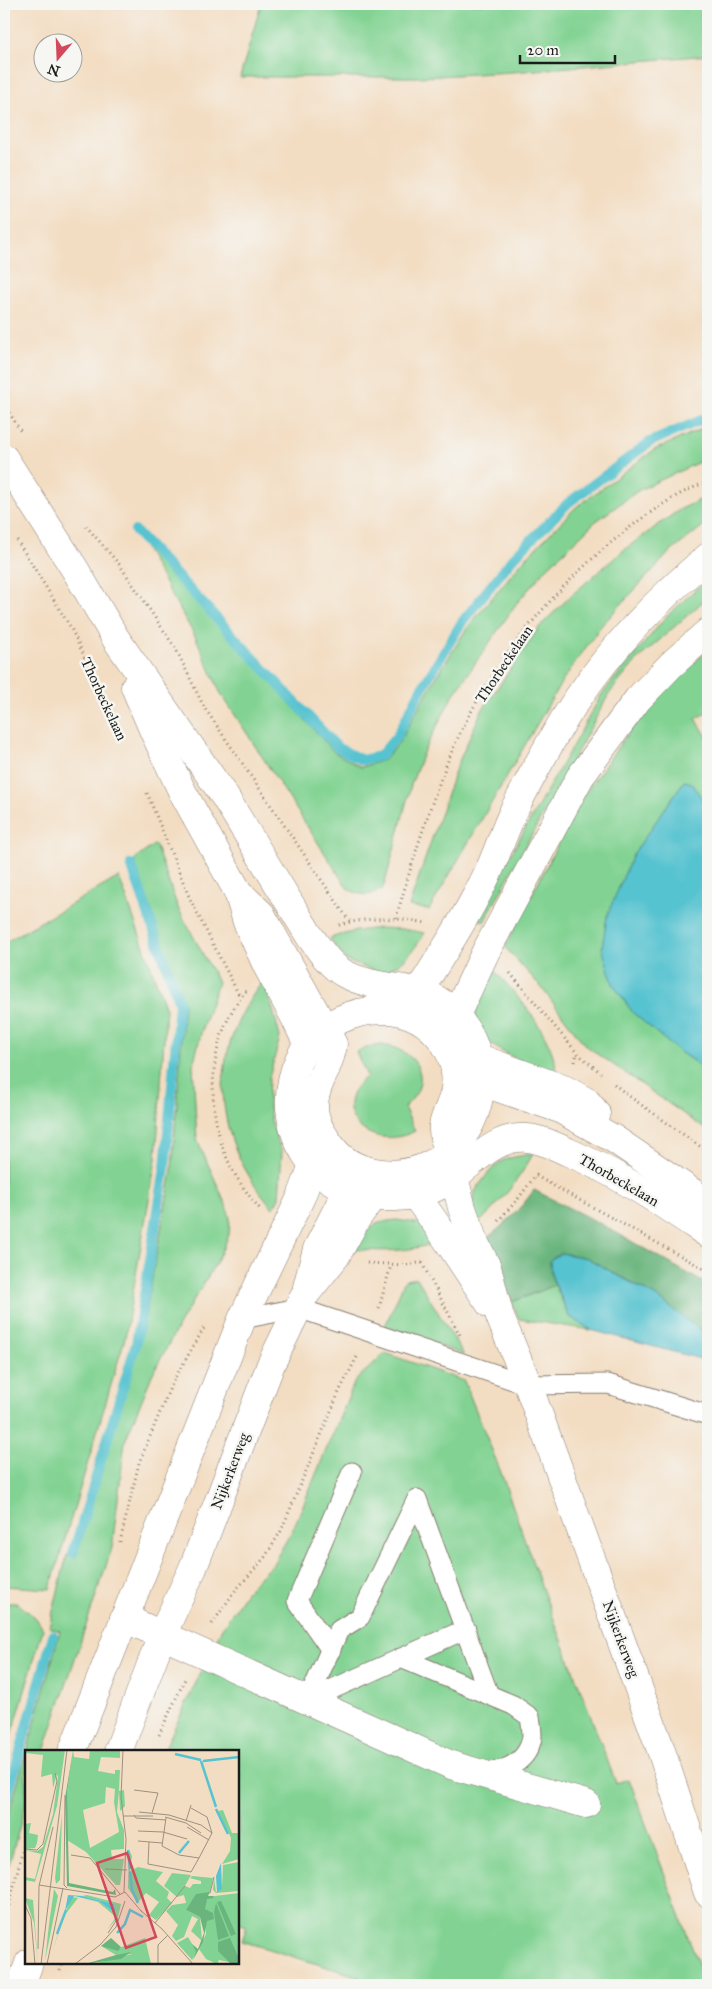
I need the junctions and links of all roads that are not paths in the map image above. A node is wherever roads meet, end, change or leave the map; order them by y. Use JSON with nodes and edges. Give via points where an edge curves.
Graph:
{"nodes":[{"id":1,"x":4,"y":458,"type":"edge"},
{"id":2,"x":708,"y":557,"type":"edge"},
{"id":3,"x":708,"y":632,"type":"edge"},
{"id":4,"x":116,"y":639,"type":"junction"},
{"id":5,"x":238,"y":892,"type":"junction"},
{"id":6,"x":406,"y":997,"type":"junction"},
{"id":7,"x":456,"y":1015,"type":"junction"},
{"id":8,"x":316,"y":1036,"type":"junction"},
{"id":9,"x":480,"y":1070,"type":"junction"},
{"id":10,"x":456,"y":1073,"type":"junction"},
{"id":11,"x":314,"y":1165,"type":"junction"},
{"id":12,"x":451,"y":1165,"type":"junction"},
{"id":13,"x":361,"y":1186,"type":"junction"},
{"id":14,"x":414,"y":1194,"type":"junction"},
{"id":15,"x":708,"y":1203,"type":"edge"},
{"id":16,"x":708,"y":1234,"type":"edge"},
{"id":17,"x":301,"y":1302,"type":"junction"},
{"id":18,"x":500,"y":1317,"type":"junction"},
{"id":19,"x":242,"y":1319,"type":"junction"},
{"id":20,"x":528,"y":1385,"type":"junction"},
{"id":21,"x":708,"y":1415,"type":"edge"},
{"id":22,"x":352,"y":1472,"type":"dead end"},
{"id":23,"x":124,"y":1618,"type":"junction"},
{"id":24,"x":466,"y":1629,"type":"junction"},
{"id":25,"x":162,"y":1634,"type":"junction"},
{"id":26,"x":330,"y":1650,"type":"junction"},
{"id":27,"x":400,"y":1658,"type":"junction"},
{"id":28,"x":489,"y":1695,"type":"junction"},
{"id":29,"x":308,"y":1700,"type":"junction"},
{"id":30,"x":73,"y":1750,"type":"edge"},
{"id":31,"x":119,"y":1750,"type":"edge"},
{"id":32,"x":481,"y":1774,"type":"junction"},
{"id":33,"x":586,"y":1804,"type":"dead end"},
{"id":34,"x":708,"y":1894,"type":"edge"},
{"id":35,"x":29,"y":1964,"type":"edge"},
{"id":36,"x":21,"y":1985,"type":"edge"}],
"edges":[{"from":1,"to":4,"type":"street","name":"Thorbeckelaan"},
{"from":2,"to":6,"type":"street","via":[[651,608],[577,699],[514,811],[490,867],[455,932]]},
{"from":3,"to":7,"type":"street","via":[[638,699],[580,777],[486,951]]},
{"from":4,"to":5,"type":"street","name":"Thorbeckelaan","via":[[182,791]]},
{"from":4,"to":6,"type":"street","name":"Thorbeckelaan","via":[[225,797],[309,936],[345,974]]},
{"from":5,"to":8,"type":"street","name":"Thorbeckelaan","via":[[261,914]]},
{"from":5,"to":8,"type":"street","name":"Thorbeckelaan","via":[[246,922],[266,966],[294,1016]]},
{"from":6,"to":7,"type":"street","via":[[439,1001]]},
{"from":6,"to":8,"type":"street","via":[[384,1010],[344,1017]]},
{"from":6,"to":10,"type":"street","via":[[423,1021],[439,1035],[450,1053]]},
{"from":7,"to":9,"type":"street","via":[[466,1028]]},
{"from":8,"to":11,"type":"street","via":[[296,1066],[290,1090],[290,1114],[295,1134]]},
{"from":8,"to":13,"type":"street","via":[[333,1044],[332,1058],[318,1084],[314,1109],[321,1132]]},
{"from":9,"to":10,"type":"street","name":"Thorbeckelaan"},
{"from":9,"to":12,"type":"street","via":[[479,1102]]},
{"from":9,"to":15,"type":"street","name":"Thorbeckelaan","via":[[614,1138]]},
{"from":10,"to":12,"type":"street","name":"Nijkerkerweg","via":[[451,1106],[442,1127]]},
{"from":11,"to":13,"type":"street","via":[[330,1180]]},
{"from":11,"to":19,"type":"street"},
{"from":12,"to":13,"type":"street","via":[[433,1163],[399,1174],[382,1174]]},
{"from":12,"to":14,"type":"street","via":[[434,1189]]},
{"from":12,"to":16,"type":"street","name":"Thorbeckelaan","via":[[473,1160],[508,1140],[526,1138],[550,1144],[610,1171]]},
{"from":12,"to":18,"type":"street","name":"Nijkerkerweg","via":[[462,1208],[487,1267]]},
{"from":13,"to":14,"type":"street","via":[[396,1198]]},
{"from":13,"to":17,"type":"street","name":"Nijkerkerweg","via":[[317,1249]]},
{"from":14,"to":18,"type":"street","name":"Nijkerkerweg","via":[[436,1221]]},
{"from":17,"to":19,"type":"lane"},
{"from":17,"to":20,"type":"lane","via":[[369,1332]]},
{"from":17,"to":25,"type":"street","name":"Nijkerkerweg","via":[[271,1364],[193,1568]]},
{"from":18,"to":20,"type":"street","name":"Nijkerkerweg"},
{"from":19,"to":23,"type":"street"},
{"from":20,"to":21,"type":"lane","via":[[608,1384]]},
{"from":20,"to":34,"type":"street","name":"Nijkerkerweg","via":[[664,1757]]},
{"from":22,"to":26,"type":"lane","via":[[297,1601]]},
{"from":23,"to":25,"type":"street"},
{"from":23,"to":30,"type":"street"},
{"from":24,"to":26,"type":"lane","via":[[417,1499],[360,1617],[339,1630]]},
{"from":24,"to":27,"type":"lane"},
{"from":24,"to":28,"type":"lane"},
{"from":25,"to":29,"type":"street"},
{"from":25,"to":31,"type":"street","name":"Nijkerkerweg"},
{"from":26,"to":29,"type":"lane"},
{"from":27,"to":28,"type":"lane"},
{"from":27,"to":29,"type":"lane"},
{"from":28,"to":32,"type":"lane","via":[[513,1705],[530,1717],[532,1737],[526,1755],[514,1765]]},
{"from":29,"to":32,"type":"street","via":[[451,1765]]},
{"from":32,"to":33,"type":"street"},
{"from":35,"to":36,"type":"street"}]}
